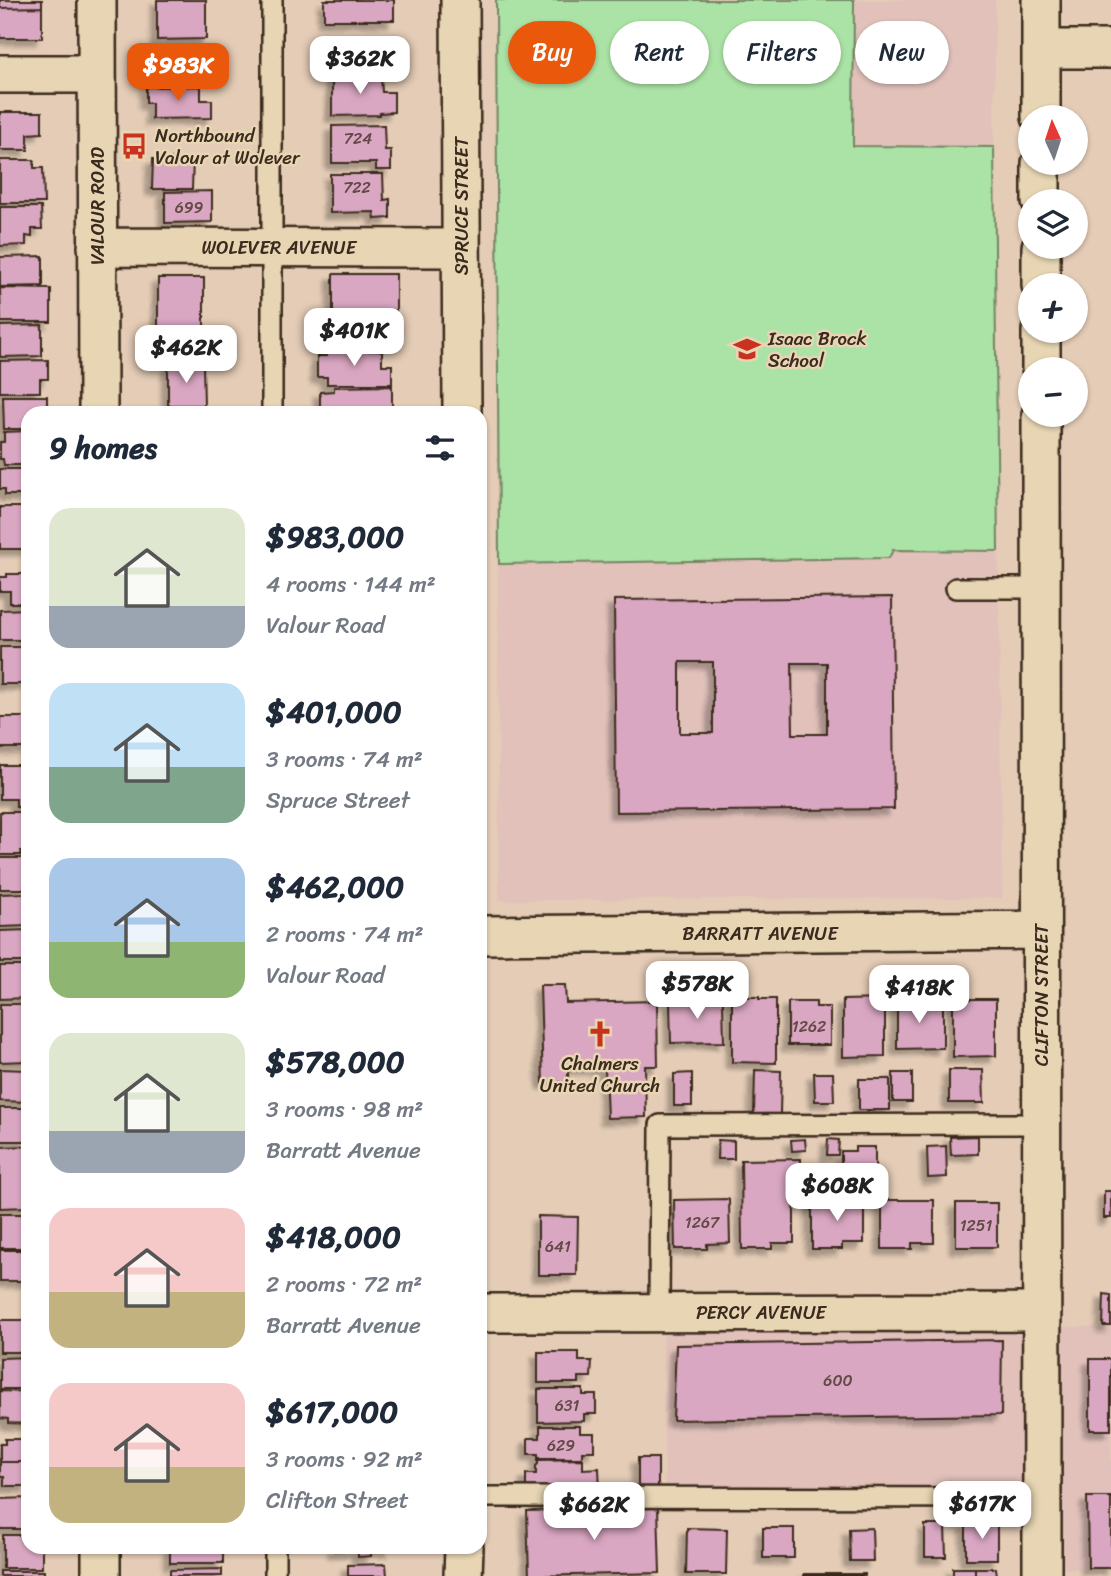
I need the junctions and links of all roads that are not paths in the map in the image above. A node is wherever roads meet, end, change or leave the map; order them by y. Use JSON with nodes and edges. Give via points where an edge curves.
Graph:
{"nodes":[{"id":1,"x":97,"y":0,"type":"edge"},
{"id":2,"x":272,"y":0,"type":"edge"},
{"id":3,"x":460,"y":0,"type":"edge"},
{"id":4,"x":1041,"y":0,"type":"edge"},
{"id":5,"x":1111,"y":49,"type":"edge"},
{"id":6,"x":1041,"y":50,"type":"junction"},
{"id":7,"x":0,"y":74,"type":"edge"},
{"id":8,"x":97,"y":74,"type":"junction"},
{"id":9,"x":1041,"y":105,"type":"edge"},
{"id":10,"x":97,"y":247,"type":"junction"},
{"id":11,"x":272,"y":248,"type":"junction"},
{"id":12,"x":461,"y":248,"type":"junction"},
{"id":13,"x":98,"y":406,"type":"edge"},
{"id":14,"x":272,"y":406,"type":"edge"},
{"id":15,"x":462,"y":406,"type":"edge"},
{"id":16,"x":1041,"y":427,"type":"edge"},
{"id":17,"x":956,"y":588,"type":"dead end"},
{"id":18,"x":1041,"y":588,"type":"junction"},
{"id":19,"x":1041,"y":930,"type":"junction"},
{"id":20,"x":487,"y":935,"type":"edge"},
{"id":21,"x":1041,"y":1124,"type":"junction"},
{"id":22,"x":659,"y":1312,"type":"junction"},
{"id":23,"x":1042,"y":1312,"type":"junction"},
{"id":24,"x":487,"y":1313,"type":"edge"},
{"id":25,"x":487,"y":1497,"type":"edge"},
{"id":26,"x":1042,"y":1498,"type":"junction"},
{"id":27,"x":101,"y":1554,"type":"edge"},
{"id":28,"x":275,"y":1554,"type":"edge"},
{"id":29,"x":464,"y":1554,"type":"edge"},
{"id":30,"x":101,"y":1576,"type":"edge"},
{"id":31,"x":275,"y":1576,"type":"edge"},
{"id":32,"x":463,"y":1576,"type":"edge"},
{"id":33,"x":1042,"y":1576,"type":"edge"}],
"edges":[{"from":1,"to":8,"type":"street","name":"VALOUR ROAD"},
{"from":2,"to":11,"type":"lane"},
{"from":3,"to":12,"type":"street","name":"SPRUCE STREET"},
{"from":4,"to":6,"type":"street"},
{"from":5,"to":6,"type":"street"},
{"from":6,"to":9,"type":"street"},
{"from":7,"to":8,"type":"street"},
{"from":8,"to":10,"type":"street","name":"VALOUR ROAD"},
{"from":10,"to":11,"type":"street","name":"WOLEVER AVENUE"},
{"from":10,"to":13,"type":"street","name":"VALOUR ROAD"},
{"from":11,"to":12,"type":"street","name":"WOLEVER AVENUE"},
{"from":11,"to":14,"type":"lane"},
{"from":12,"to":15,"type":"street","name":"SPRUCE STREET"},
{"from":16,"to":18,"type":"street","name":"CLIFTON STREET"},
{"from":17,"to":18,"type":"lane"},
{"from":18,"to":19,"type":"street","name":"CLIFTON STREET"},
{"from":19,"to":20,"type":"street","name":"BARRATT AVENUE"},
{"from":19,"to":21,"type":"street","name":"CLIFTON STREET"},
{"from":21,"to":22,"type":"lane","via":[[660,1125]]},
{"from":21,"to":23,"type":"street","name":"CLIFTON STREET"},
{"from":22,"to":23,"type":"street","name":"PERCY AVENUE"},
{"from":22,"to":24,"type":"street","name":"PERCY AVENUE"},
{"from":23,"to":26,"type":"street","name":"CLIFTON STREET"},
{"from":25,"to":26,"type":"lane"},
{"from":26,"to":33,"type":"street","name":"CLIFTON STREET"},
{"from":27,"to":30,"type":"street"},
{"from":28,"to":31,"type":"lane"},
{"from":29,"to":32,"type":"street"}]}
